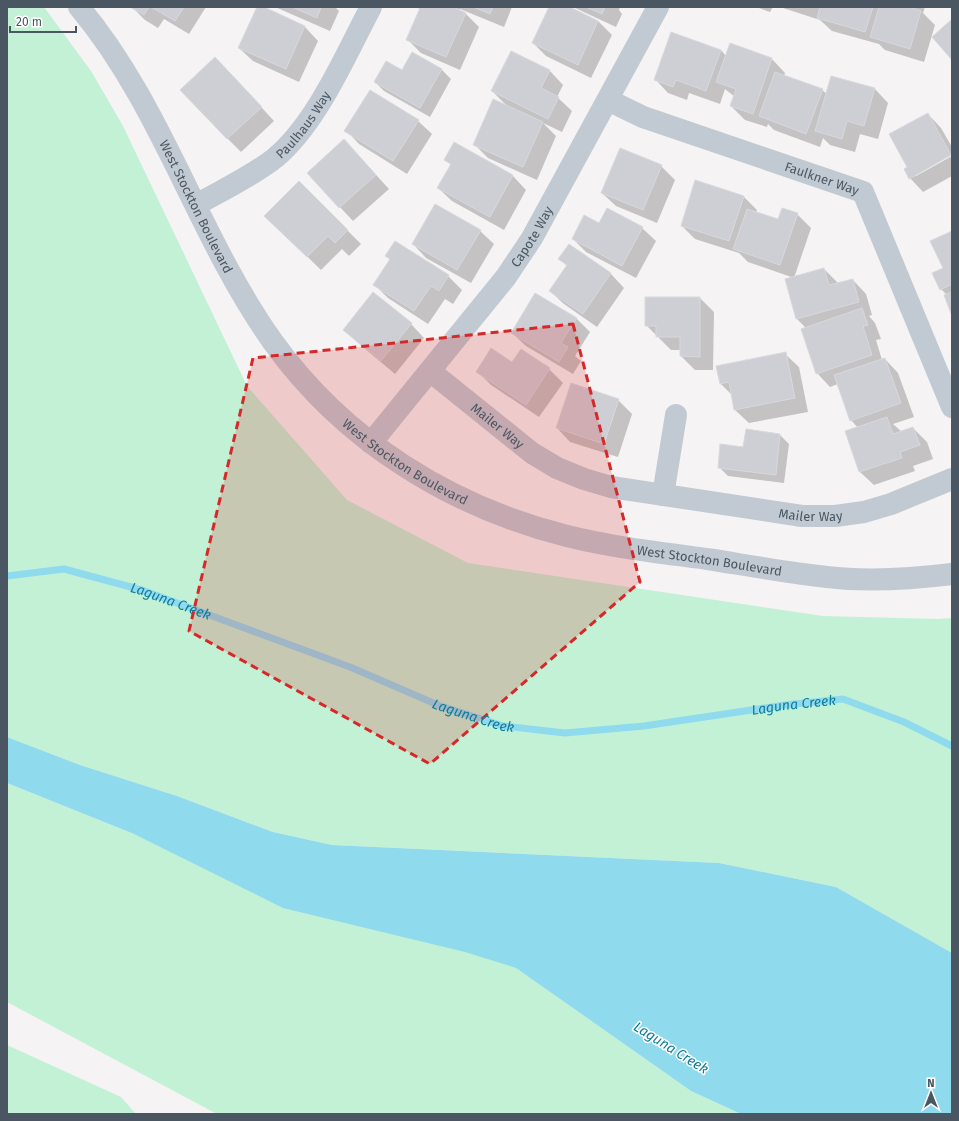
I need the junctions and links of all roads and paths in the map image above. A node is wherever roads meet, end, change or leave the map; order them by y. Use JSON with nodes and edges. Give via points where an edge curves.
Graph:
{"nodes":[{"id":1,"x":79,"y":7,"type":"edge"},
{"id":2,"x":371,"y":7,"type":"edge"},
{"id":3,"x":658,"y":7,"type":"edge"},
{"id":4,"x":608,"y":100,"type":"junction"},
{"id":5,"x":196,"y":205,"type":"junction"},
{"id":6,"x":430,"y":371,"type":"junction"},
{"id":7,"x":952,"y":408,"type":"edge"},
{"id":8,"x":676,"y":415,"type":"dead end"},
{"id":9,"x":371,"y":443,"type":"junction"},
{"id":10,"x":952,"y":479,"type":"edge"},
{"id":11,"x":663,"y":495,"type":"junction"},
{"id":12,"x":952,"y":574,"type":"edge"}],
"edges":[{"from":1,"to":5,"type":"street","name":"West Stockton Boulevard","via":[[94,24],[123,67]]},
{"from":2,"to":5,"type":"street","name":"Paulhaus Way","via":[[312,116],[295,138],[275,158],[252,174]]},
{"from":3,"to":4,"type":"street","name":"Capote Way"},
{"from":4,"to":6,"type":"street","name":"Capote Way","via":[[532,238],[506,277]]},
{"from":4,"to":7,"type":"street","name":"Faulkner Way","via":[[643,117],[863,192]]},
{"from":5,"to":9,"type":"street","name":"West Stockton Boulevard","via":[[245,300],[274,344],[345,422]]},
{"from":6,"to":9,"type":"street","name":"Capote Way"},
{"from":6,"to":11,"type":"street","name":"Mailer Way","via":[[532,453],[557,468],[612,487]]},
{"from":8,"to":11,"type":"street"},
{"from":9,"to":12,"type":"street","name":"West Stockton Boulevard","via":[[415,474],[469,503],[519,523],[569,537],[828,577],[890,580]]},
{"from":10,"to":11,"type":"street","name":"Mailer Way","via":[[891,504],[864,512],[835,516],[802,516]]}]}
